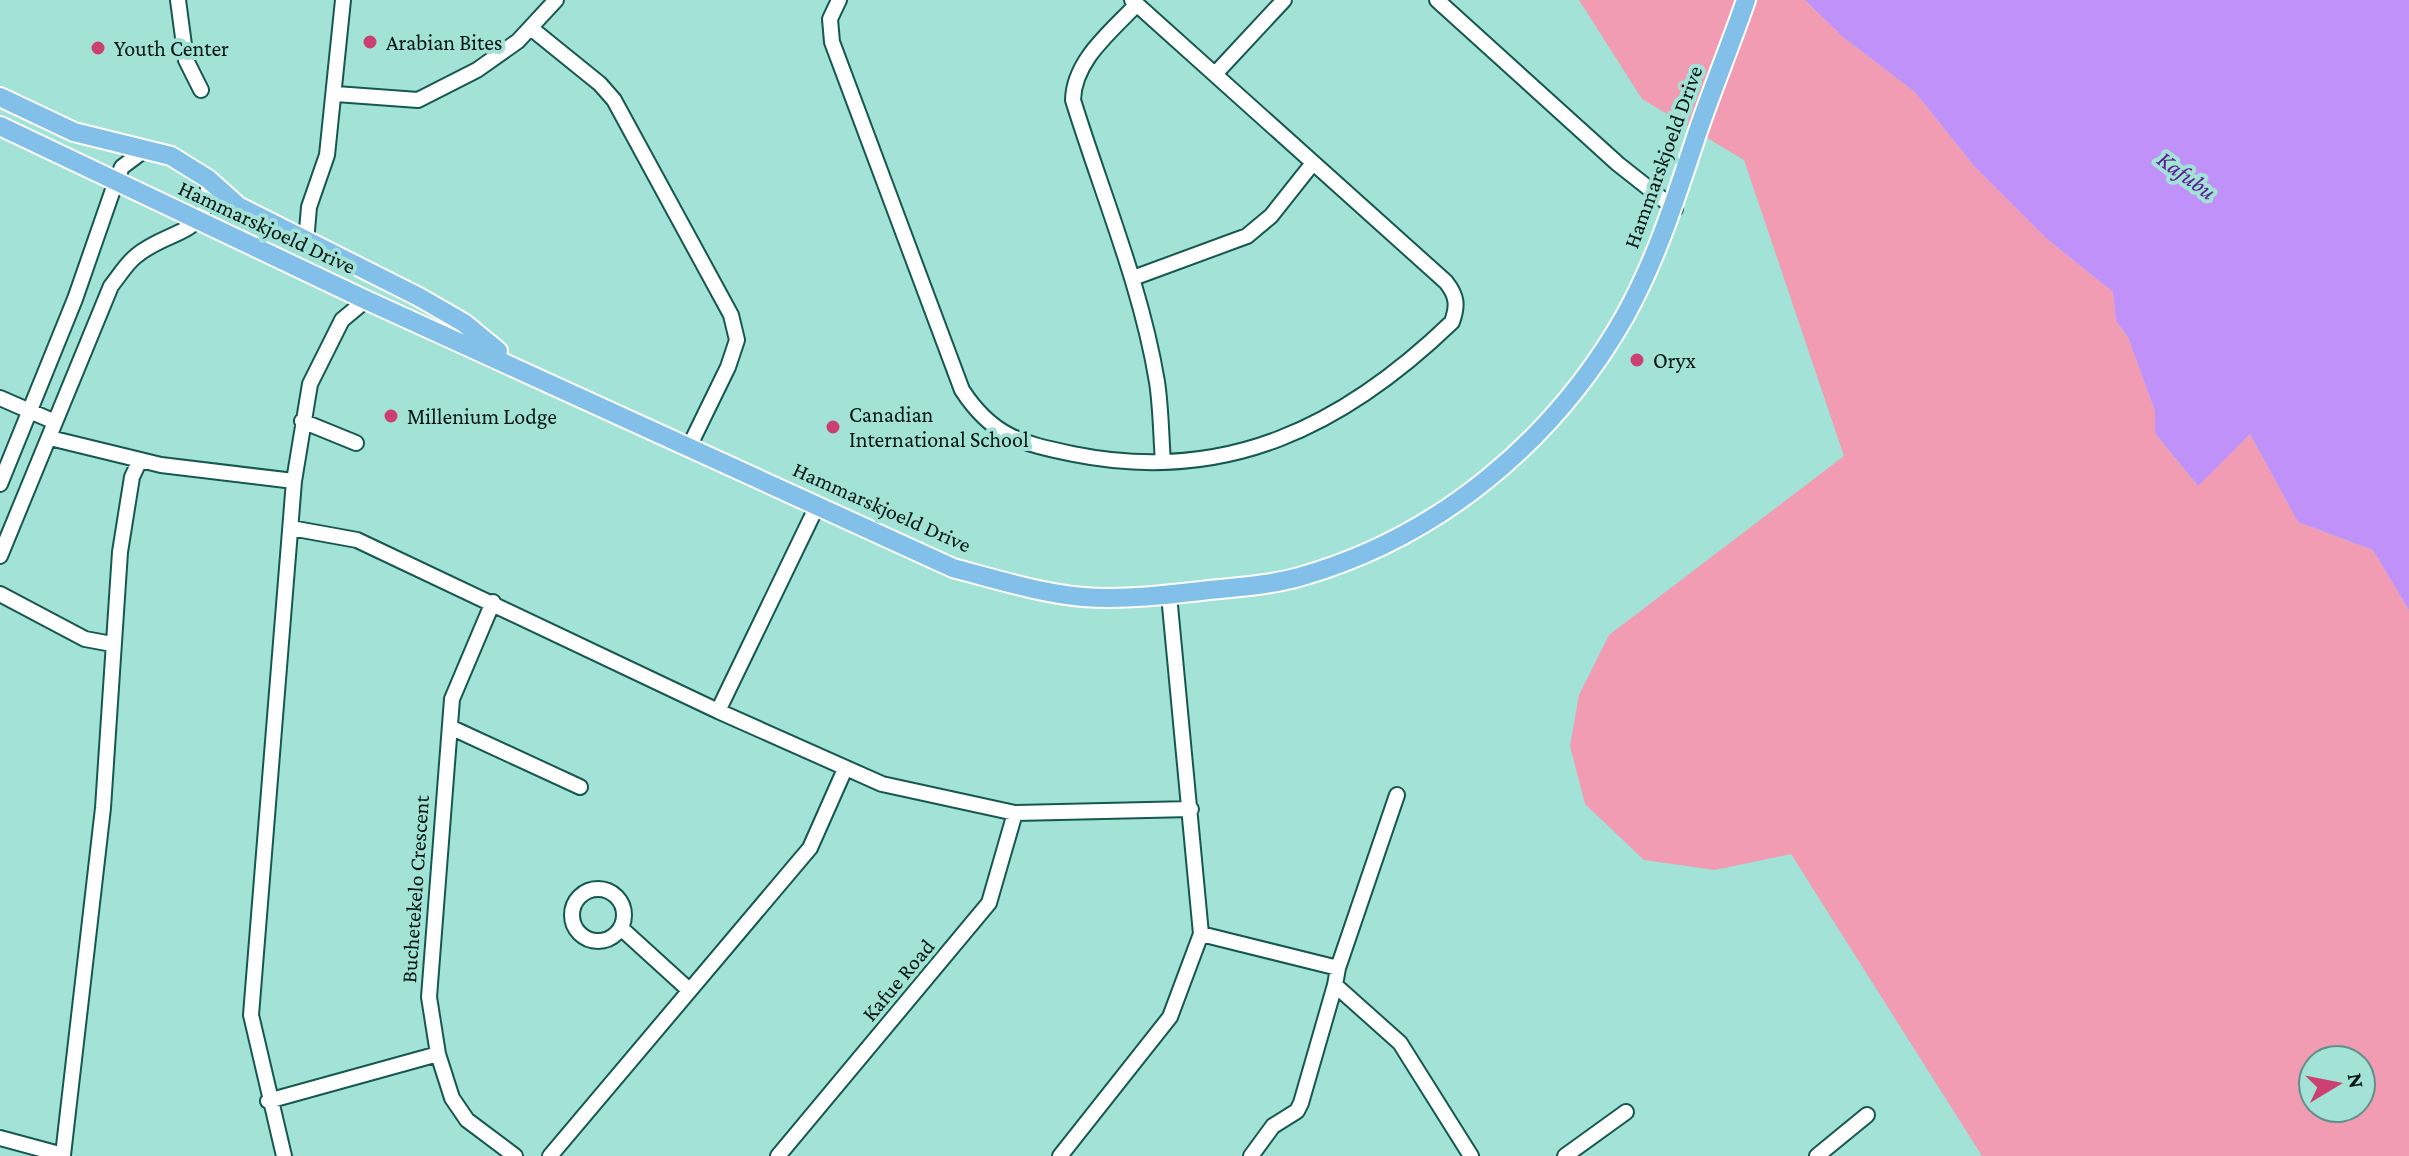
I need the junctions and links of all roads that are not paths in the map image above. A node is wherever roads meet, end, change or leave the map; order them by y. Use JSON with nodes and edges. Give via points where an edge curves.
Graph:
{"nodes":[{"id":1,"x":178,"y":0,"type":"edge"},
{"id":2,"x":343,"y":0,"type":"edge"},
{"id":3,"x":556,"y":0,"type":"edge"},
{"id":4,"x":839,"y":0,"type":"edge"},
{"id":5,"x":1284,"y":0,"type":"edge"},
{"id":6,"x":1437,"y":0,"type":"edge"},
{"id":7,"x":1746,"y":0,"type":"edge"},
{"id":8,"x":1135,"y":2,"type":"edge"},
{"id":9,"x":532,"y":29,"type":"junction"},
{"id":10,"x":1216,"y":73,"type":"junction"},
{"id":11,"x":201,"y":90,"type":"dead end"},
{"id":12,"x":336,"y":94,"type":"junction"},
{"id":13,"x":0,"y":97,"type":"edge"},
{"id":14,"x":0,"y":126,"type":"edge"},
{"id":15,"x":146,"y":149,"type":"junction"},
{"id":16,"x":1313,"y":163,"type":"junction"},
{"id":17,"x":208,"y":179,"type":"junction"},
{"id":18,"x":116,"y":181,"type":"junction"},
{"id":19,"x":309,"y":207,"type":"junction"},
{"id":20,"x":1675,"y":209,"type":"junction"},
{"id":21,"x":200,"y":221,"type":"junction"},
{"id":22,"x":282,"y":231,"type":"junction"},
{"id":23,"x":306,"y":242,"type":"junction"},
{"id":24,"x":1133,"y":278,"type":"junction"},
{"id":25,"x":343,"y":289,"type":"junction"},
{"id":26,"x":402,"y":289,"type":"junction"},
{"id":27,"x":366,"y":300,"type":"junction"},
{"id":28,"x":394,"y":312,"type":"junction"},
{"id":29,"x":342,"y":320,"type":"junction"},
{"id":30,"x":516,"y":366,"type":"junction"},
{"id":31,"x":0,"y":398,"type":"edge"},
{"id":32,"x":30,"y":412,"type":"junction"},
{"id":33,"x":302,"y":421,"type":"junction"},
{"id":34,"x":55,"y":422,"type":"junction"},
{"id":35,"x":50,"y":438,"type":"junction"},
{"id":36,"x":356,"y":443,"type":"dead end"},
{"id":37,"x":690,"y":445,"type":"junction"},
{"id":38,"x":140,"y":460,"type":"junction"},
{"id":39,"x":1163,"y":462,"type":"junction"},
{"id":40,"x":294,"y":481,"type":"junction"},
{"id":41,"x":0,"y":484,"type":"edge"},
{"id":42,"x":817,"y":506,"type":"junction"},
{"id":43,"x":291,"y":528,"type":"junction"},
{"id":44,"x":0,"y":556,"type":"edge"},
{"id":45,"x":0,"y":594,"type":"edge"},
{"id":46,"x":1169,"y":595,"type":"junction"},
{"id":47,"x":493,"y":602,"type":"junction"},
{"id":48,"x":112,"y":644,"type":"junction"},
{"id":49,"x":718,"y":711,"type":"junction"},
{"id":50,"x":450,"y":727,"type":"junction"},
{"id":51,"x":845,"y":769,"type":"junction"},
{"id":52,"x":580,"y":787,"type":"dead end"},
{"id":53,"x":1397,"y":795,"type":"dead end"},
{"id":54,"x":1191,"y":809,"type":"junction"},
{"id":55,"x":1015,"y":813,"type":"junction"},
{"id":56,"x":622,"y":929,"type":"dead end"},
{"id":57,"x":1201,"y":934,"type":"junction"},
{"id":58,"x":1338,"y":968,"type":"junction"},
{"id":59,"x":1335,"y":985,"type":"junction"},
{"id":60,"x":689,"y":990,"type":"junction"},
{"id":61,"x":438,"y":1054,"type":"junction"},
{"id":62,"x":268,"y":1101,"type":"junction"},
{"id":63,"x":1626,"y":1112,"type":"dead end"},
{"id":64,"x":1867,"y":1115,"type":"dead end"},
{"id":65,"x":4,"y":1139,"type":"edge"},
{"id":66,"x":10,"y":1156,"type":"edge"},
{"id":67,"x":65,"y":1156,"type":"edge"},
{"id":68,"x":284,"y":1156,"type":"edge"},
{"id":69,"x":515,"y":1156,"type":"edge"},
{"id":70,"x":550,"y":1156,"type":"edge"},
{"id":71,"x":778,"y":1156,"type":"edge"},
{"id":72,"x":1060,"y":1156,"type":"edge"},
{"id":73,"x":1251,"y":1156,"type":"edge"},
{"id":74,"x":1471,"y":1156,"type":"edge"},
{"id":75,"x":1565,"y":1156,"type":"edge"},
{"id":76,"x":1817,"y":1156,"type":"edge"}],
"edges":[{"from":1,"to":11,"type":"street","via":[[186,60]]},
{"from":2,"to":12,"type":"street"},
{"from":3,"to":9,"type":"street"},
{"from":4,"to":39,"type":"street","via":[[830,19],[832,42],[962,390],[980,417],[1000,433],[1040,447]]},
{"from":5,"to":10,"type":"street"},
{"from":6,"to":20,"type":"street"},
{"from":7,"to":20,"type":"main road","name":"Hammarskjoeld Drive"},
{"from":8,"to":10,"type":"street"},
{"from":8,"to":24,"type":"street","via":[[1073,80],[1073,100]]},
{"from":9,"to":12,"type":"street","via":[[477,70],[418,100]]},
{"from":9,"to":37,"type":"street","via":[[614,100],[731,315],[737,340]]},
{"from":10,"to":16,"type":"street"},
{"from":12,"to":19,"type":"street","via":[[327,155]]},
{"from":13,"to":15,"type":"main road","name":"Hammarskjoeld Drive","via":[[74,132]]},
{"from":14,"to":18,"type":"main road","name":"Hammarskjoeld Drive"},
{"from":15,"to":17,"type":"main road","name":"Hammarskjoeld Drive","via":[[171,156]]},
{"from":15,"to":18,"type":"street","via":[[122,167]]},
{"from":16,"to":24,"type":"street","via":[[1271,216],[1247,236]]},
{"from":16,"to":39,"type":"street","via":[[1446,282],[1455,294],[1452,322],[1373,392],[1325,418],[1246,451]]},
{"from":17,"to":21,"type":"street"},
{"from":17,"to":22,"type":"main road","name":"Hammarskjoeld Drive","via":[[238,206]]},
{"from":18,"to":21,"type":"main road","name":"Hammarskjoeld Drive"},
{"from":18,"to":32,"type":"street"},
{"from":19,"to":22,"type":"street"},
{"from":19,"to":23,"type":"street"},
{"from":20,"to":46,"type":"main road","name":"Hammarskjoeld Drive","via":[[1602,355],[1520,453],[1462,499],[1341,563],[1283,580]]},
{"from":21,"to":25,"type":"main road","name":"Hammarskjoeld Drive"},
{"from":21,"to":34,"type":"street","via":[[136,256],[111,286]]},
{"from":22,"to":23,"type":"main road","name":"Hammarskjoeld Drive"},
{"from":23,"to":26,"type":"main road","name":"Hammarskjoeld Drive"},
{"from":24,"to":39,"type":"street","via":[[1158,386]]},
{"from":25,"to":27,"type":"main road","name":"Hammarskjoeld Drive"},
{"from":25,"to":29,"type":"street"},
{"from":26,"to":28,"type":"main road","via":[[403,303]]},
{"from":26,"to":30,"type":"main road","name":"Hammarskjoeld Drive","via":[[464,323]]},
{"from":27,"to":28,"type":"main road","name":"Hammarskjoeld Drive"},
{"from":27,"to":29,"type":"street"},
{"from":28,"to":30,"type":"main road","name":"Hammarskjoeld Drive"},
{"from":29,"to":33,"type":"street","via":[[310,384]]},
{"from":30,"to":37,"type":"main road","name":"Hammarskjoeld Drive"},
{"from":31,"to":32,"type":"street"},
{"from":32,"to":34,"type":"street"},
{"from":32,"to":41,"type":"street"},
{"from":33,"to":36,"type":"street"},
{"from":33,"to":40,"type":"street"},
{"from":34,"to":35,"type":"street"},
{"from":35,"to":38,"type":"street"},
{"from":35,"to":44,"type":"street"},
{"from":37,"to":42,"type":"main road","name":"Hammarskjoeld Drive"},
{"from":38,"to":40,"type":"street"},
{"from":38,"to":48,"type":"street","via":[[127,500]]},
{"from":40,"to":43,"type":"street"},
{"from":42,"to":46,"type":"main road","name":"Hammarskjoeld Drive","via":[[953,568],[1027,588],[1082,597]]},
{"from":42,"to":49,"type":"street"},
{"from":43,"to":47,"type":"street","via":[[357,540]]},
{"from":43,"to":62,"type":"street","via":[[251,1015]]},
{"from":45,"to":48,"type":"street","via":[[85,639]]},
{"from":46,"to":54,"type":"street"},
{"from":47,"to":49,"type":"street"},
{"from":47,"to":50,"type":"street","name":"Buchetekelo Crescent","via":[[459,677]]},
{"from":48,"to":67,"type":"street","via":[[103,808]]},
{"from":49,"to":51,"type":"street"},
{"from":50,"to":52,"type":"street"},
{"from":50,"to":61,"type":"street","name":"Buchetekelo Crescent","via":[[429,997]]},
{"from":51,"to":55,"type":"street","via":[[882,784]]},
{"from":51,"to":60,"type":"street","via":[[810,848]]},
{"from":53,"to":58,"type":"street"},
{"from":54,"to":55,"type":"street"},
{"from":54,"to":57,"type":"street"},
{"from":55,"to":71,"type":"street","name":"Kafue Road","via":[[989,903]]},
{"from":56,"to":60,"type":"street"},
{"from":57,"to":58,"type":"street"},
{"from":57,"to":72,"type":"street","via":[[1170,1017]]},
{"from":58,"to":59,"type":"street"},
{"from":59,"to":73,"type":"street","via":[[1301,1103],[1273,1126]]},
{"from":59,"to":74,"type":"street","via":[[1400,1043]]},
{"from":60,"to":70,"type":"street"},
{"from":61,"to":62,"type":"street"},
{"from":61,"to":69,"type":"street","name":"Buchetekelo Crescent","via":[[452,1098],[467,1120]]},
{"from":62,"to":68,"type":"street"},
{"from":63,"to":75,"type":"street"},
{"from":64,"to":76,"type":"street"},
{"from":65,"to":66,"type":"street"},
{"from":65,"to":67,"type":"street"}]}
